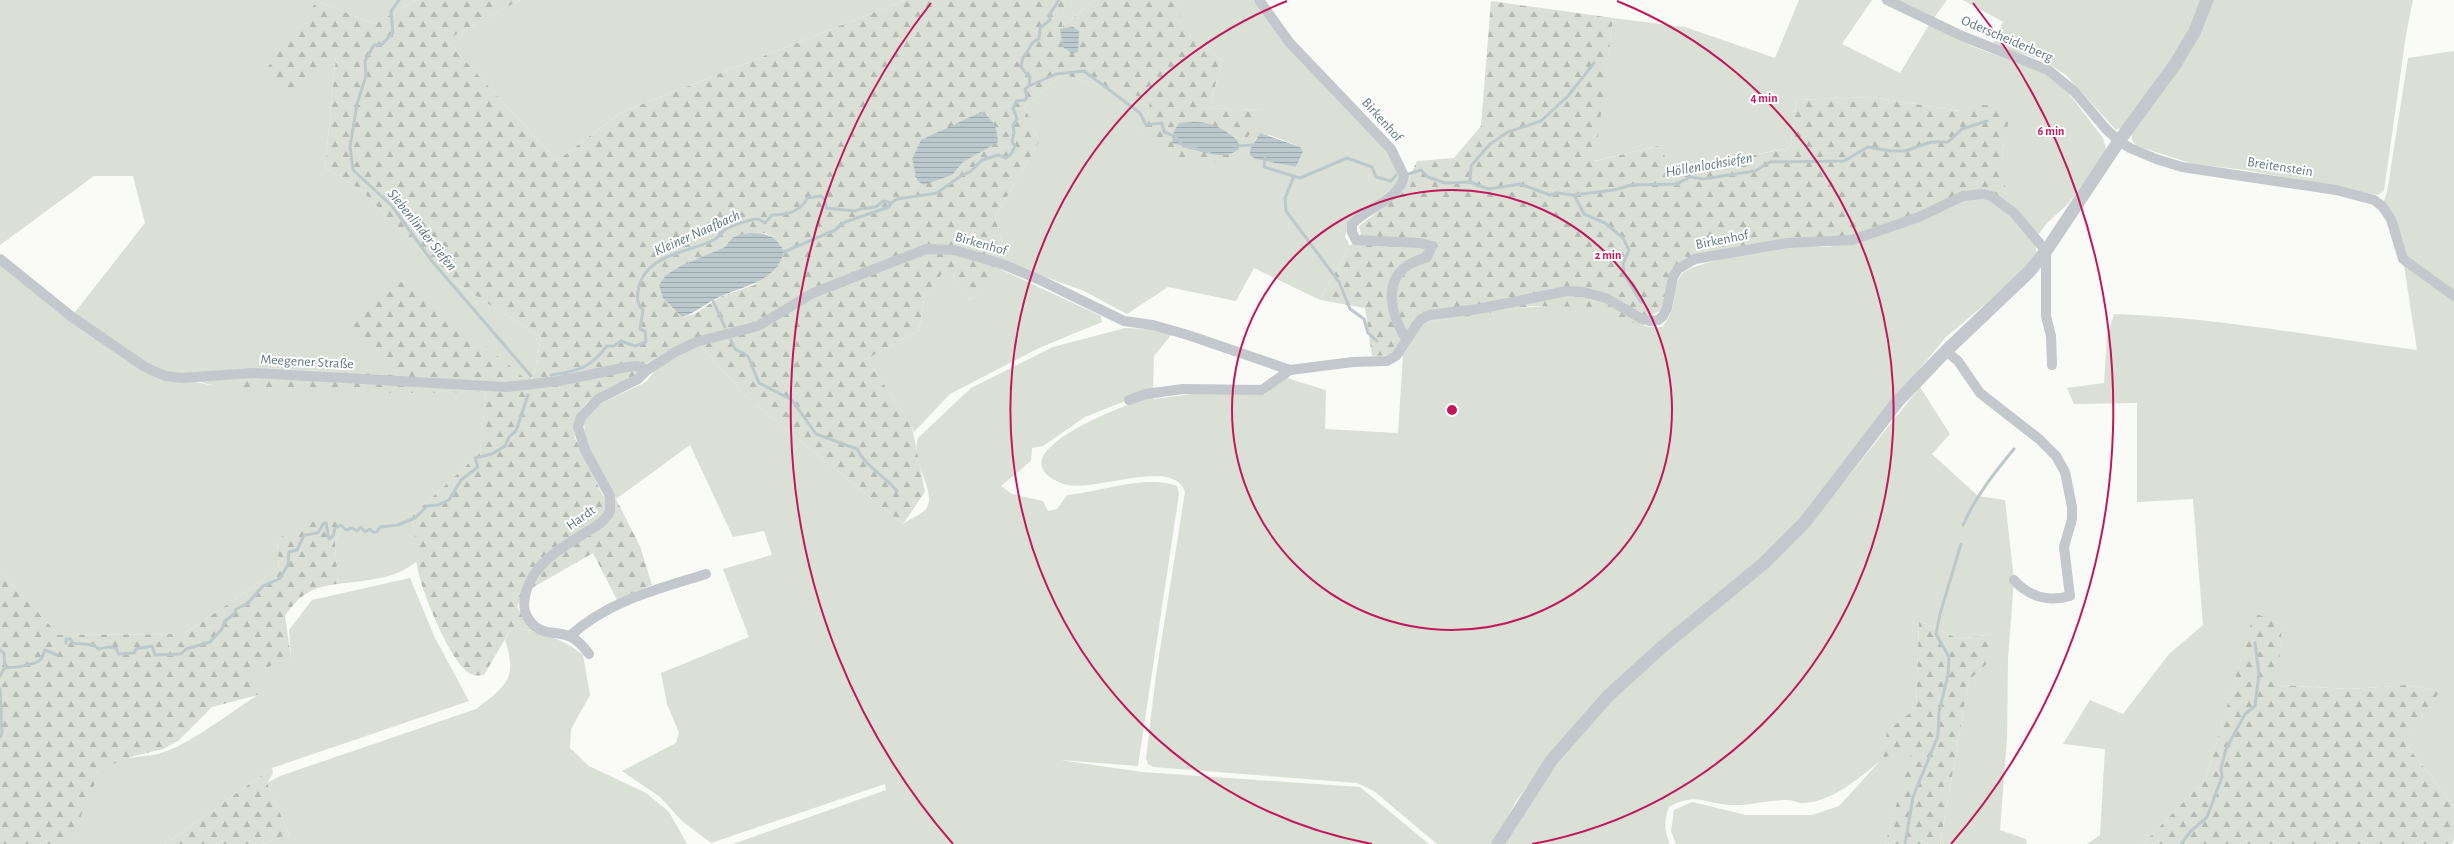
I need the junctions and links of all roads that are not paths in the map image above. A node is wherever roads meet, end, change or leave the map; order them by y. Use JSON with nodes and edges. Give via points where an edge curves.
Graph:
{"nodes":[{"id":1,"x":1259,"y":0,"type":"edge"},
{"id":2,"x":1887,"y":0,"type":"edge"},
{"id":3,"x":2207,"y":0,"type":"edge"},
{"id":4,"x":2119,"y":141,"type":"junction"},
{"id":5,"x":2046,"y":251,"type":"junction"},
{"id":6,"x":0,"y":259,"type":"edge"},
{"id":7,"x":2454,"y":296,"type":"edge"},
{"id":8,"x":1406,"y":339,"type":"junction"},
{"id":9,"x":1946,"y":351,"type":"junction"},
{"id":10,"x":2052,"y":365,"type":"dead end"},
{"id":11,"x":647,"y":370,"type":"junction"},
{"id":12,"x":1290,"y":370,"type":"junction"},
{"id":13,"x":1129,"y":400,"type":"dead end"},
{"id":14,"x":706,"y":574,"type":"dead end"},
{"id":15,"x":2014,"y":580,"type":"dead end"},
{"id":16,"x":570,"y":636,"type":"junction"},
{"id":17,"x":589,"y":654,"type":"dead end"},
{"id":18,"x":1498,"y":844,"type":"edge"}],
"edges":[{"from":1,"to":8,"type":"street","name":"Birkenhof","via":[[1289,42],[1391,149],[1404,176],[1399,190],[1360,216],[1352,224],[1352,232],[1356,240],[1420,243],[1432,246],[1428,256],[1410,264],[1402,271],[1394,280],[1391,290],[1394,317]]},
{"from":2,"to":4,"type":"street","name":"Oderscheiderberg","via":[[1962,36],[2048,70],[2074,91]]},
{"from":3,"to":4,"type":"street","via":[[2195,31],[2176,63]]},
{"from":4,"to":5,"type":"street"},
{"from":4,"to":7,"type":"street","name":"Breitenstein","via":[[2156,159],[2182,167],[2258,177],[2367,197],[2387,212],[2403,259]]},
{"from":5,"to":8,"type":"street","name":"Birkenhof","via":[[2025,225],[2000,202],[1991,196],[1974,194],[1866,236],[1838,241],[1787,243],[1686,262],[1673,277],[1667,308],[1658,320],[1640,318],[1606,298],[1583,292],[1567,292],[1478,309],[1429,315],[1420,320]]},
{"from":5,"to":9,"type":"street","via":[[2030,271]]},
{"from":5,"to":10,"type":"street","via":[[2046,316],[2051,336]]},
{"from":6,"to":11,"type":"street","name":"Meegener Straße","via":[[72,317],[145,367],[165,376],[182,378],[252,373],[507,387],[559,381],[627,367],[637,366]]},
{"from":8,"to":12,"type":"street","name":"Birkenhof","via":[[1396,356],[1387,361],[1353,362]]},
{"from":9,"to":15,"type":"street","via":[[1958,361],[1980,393],[2039,439],[2056,456],[2065,472],[2072,507],[2072,519],[2064,547],[2070,596],[2059,599],[2041,598],[2025,590]]},
{"from":9,"to":18,"type":"street","via":[[1898,401],[1805,522],[1763,564],[1627,678],[1574,734],[1538,780]]},
{"from":11,"to":12,"type":"street","name":"Birkenhof","via":[[696,342],[758,326],[788,306],[820,290],[909,254],[940,248],[967,252],[1002,264],[1124,321],[1153,325],[1188,335]]},
{"from":11,"to":16,"type":"street","name":"Hardt","via":[[638,379],[598,399],[581,417],[578,427],[585,450],[610,496],[611,506],[607,518],[557,551],[539,567],[526,591],[523,609],[531,622],[549,634]]},
{"from":12,"to":13,"type":"street","name":"Birkenhof","via":[[1262,390],[1183,389],[1146,394]]},
{"from":14,"to":16,"type":"street","via":[[633,596],[582,625]]},
{"from":16,"to":17,"type":"street"}]}
